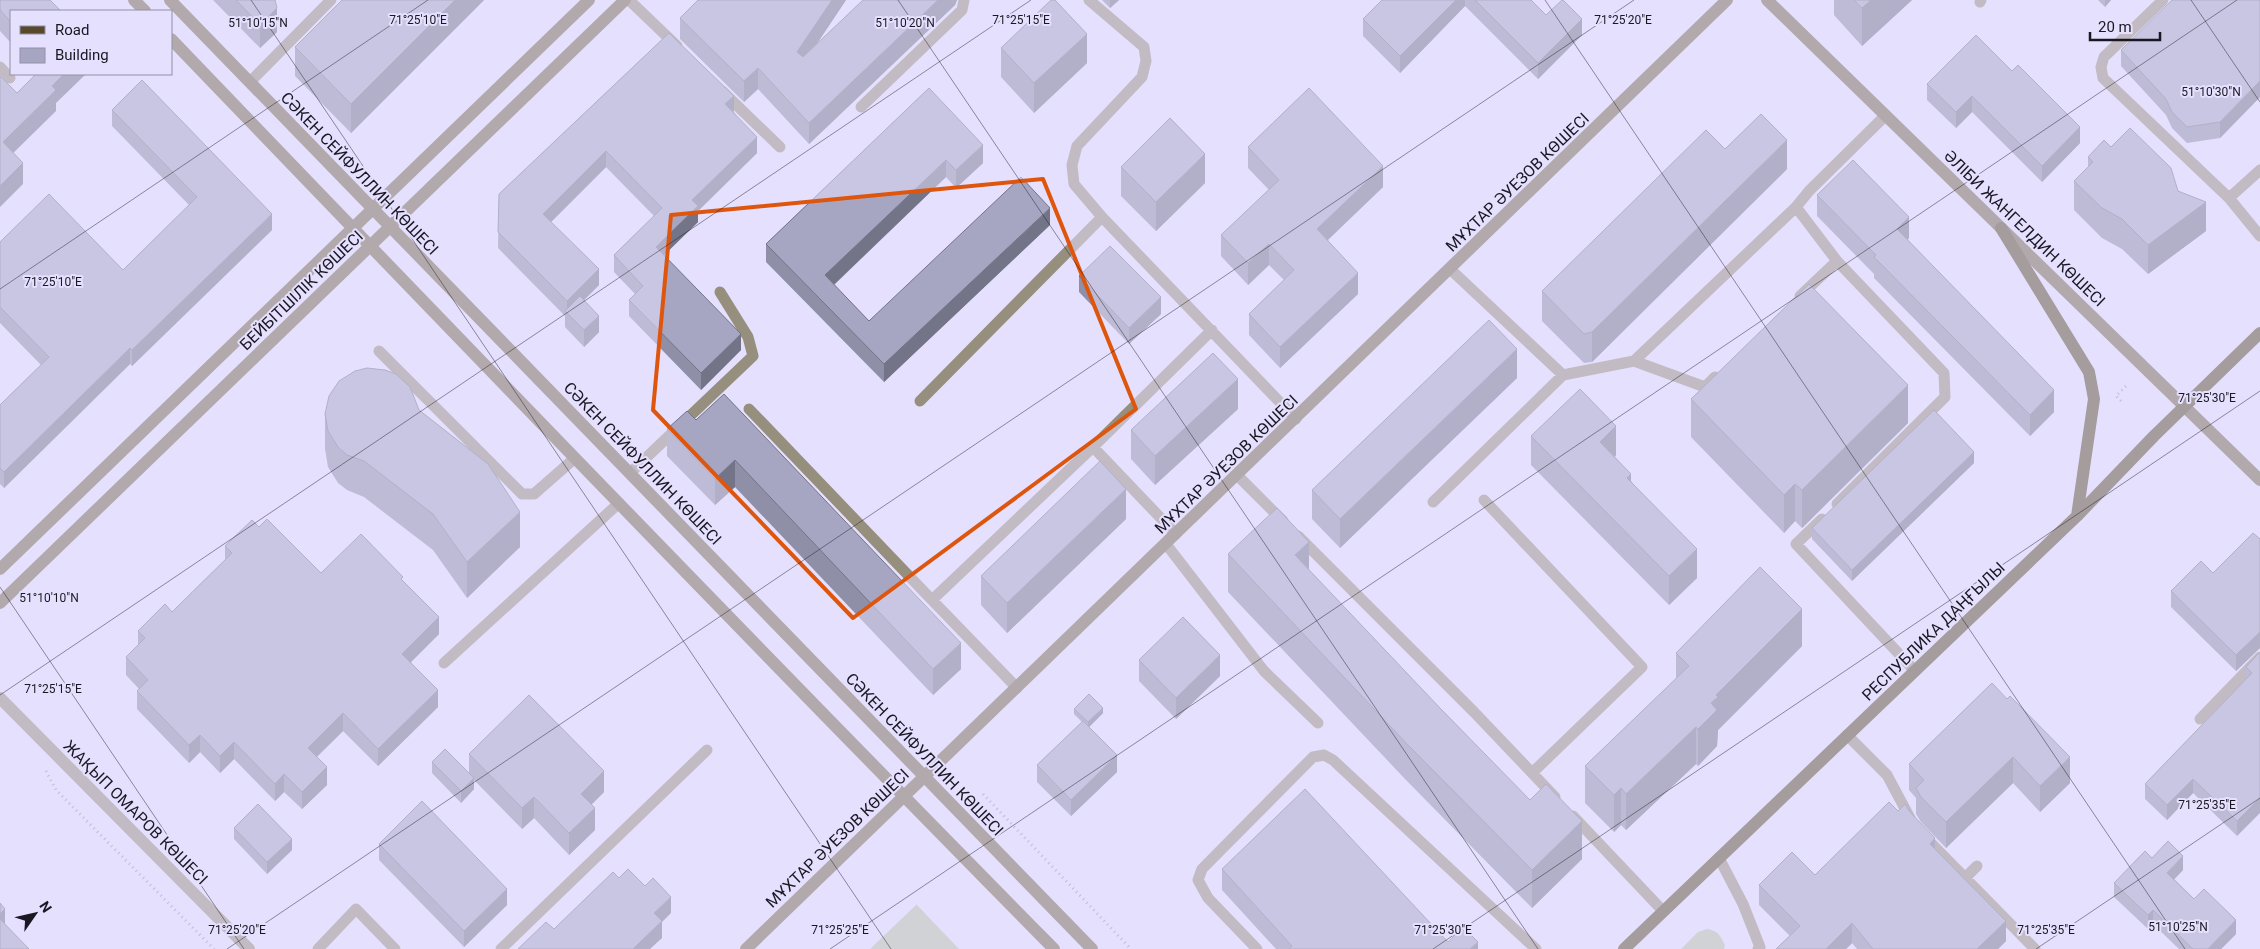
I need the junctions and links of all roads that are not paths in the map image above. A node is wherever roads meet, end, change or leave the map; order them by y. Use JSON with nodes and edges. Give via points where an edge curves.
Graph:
{"nodes":[{"id":1,"x":134,"y":0,"type":"edge"},
{"id":2,"x":170,"y":0,"type":"edge"},
{"id":3,"x":331,"y":0,"type":"edge"},
{"id":4,"x":589,"y":0,"type":"edge"},
{"id":5,"x":627,"y":0,"type":"edge"},
{"id":6,"x":964,"y":0,"type":"edge"},
{"id":7,"x":1089,"y":0,"type":"edge"},
{"id":8,"x":1727,"y":0,"type":"edge"},
{"id":9,"x":1767,"y":0,"type":"edge"},
{"id":10,"x":2162,"y":0,"type":"edge"},
{"id":11,"x":144,"y":10,"type":"edge"},
{"id":12,"x":172,"y":40,"type":"edge"},
{"id":13,"x":688,"y":57,"type":"edge"},
{"id":14,"x":0,"y":67,"type":"edge"},
{"id":15,"x":10,"y":78,"type":"dead end"},
{"id":16,"x":250,"y":82,"type":"junction"},
{"id":17,"x":717,"y":85,"type":"edge"},
{"id":18,"x":861,"y":107,"type":"dead end"},
{"id":19,"x":1886,"y":115,"type":"junction"},
{"id":20,"x":780,"y":148,"type":"dead end"},
{"id":21,"x":2260,"y":170,"type":"edge"},
{"id":22,"x":2229,"y":198,"type":"junction"},
{"id":23,"x":1796,"y":207,"type":"junction"},
{"id":24,"x":373,"y":210,"type":"junction"},
{"id":25,"x":1102,"y":217,"type":"junction"},
{"id":26,"x":390,"y":227,"type":"junction"},
{"id":27,"x":2001,"y":228,"type":"junction"},
{"id":28,"x":352,"y":229,"type":"junction"},
{"id":29,"x":2260,"y":236,"type":"edge"},
{"id":30,"x":369,"y":246,"type":"junction"},
{"id":31,"x":1836,"y":261,"type":"junction"},
{"id":32,"x":1450,"y":269,"type":"junction"},
{"id":33,"x":720,"y":292,"type":"dead end"},
{"id":34,"x":1788,"y":307,"type":"edge"},
{"id":35,"x":1212,"y":330,"type":"junction"},
{"id":36,"x":2260,"y":333,"type":"edge"},
{"id":37,"x":379,"y":351,"type":"dead end"},
{"id":38,"x":1634,"y":361,"type":"junction"},
{"id":39,"x":1726,"y":367,"type":"edge"},
{"id":40,"x":1563,"y":375,"type":"junction"},
{"id":41,"x":920,"y":402,"type":"dead end"},
{"id":42,"x":2186,"y":406,"type":"junction"},
{"id":43,"x":749,"y":409,"type":"dead end"},
{"id":44,"x":1296,"y":419,"type":"junction"},
{"id":45,"x":1093,"y":448,"type":"junction"},
{"id":46,"x":575,"y":458,"type":"junction"},
{"id":47,"x":630,"y":473,"type":"junction"},
{"id":48,"x":1237,"y":475,"type":"junction"},
{"id":49,"x":2260,"y":480,"type":"edge"},
{"id":50,"x":1484,"y":500,"type":"dead end"},
{"id":51,"x":1433,"y":502,"type":"dead end"},
{"id":52,"x":619,"y":504,"type":"junction"},
{"id":53,"x":2077,"y":516,"type":"junction"},
{"id":54,"x":1176,"y":534,"type":"junction"},
{"id":55,"x":1166,"y":544,"type":"junction"},
{"id":56,"x":0,"y":569,"type":"edge"},
{"id":57,"x":932,"y":600,"type":"junction"},
{"id":58,"x":0,"y":603,"type":"edge"},
{"id":59,"x":2260,"y":657,"type":"edge"},
{"id":60,"x":444,"y":663,"type":"dead end"},
{"id":61,"x":1915,"y":671,"type":"junction"},
{"id":62,"x":1017,"y":688,"type":"junction"},
{"id":63,"x":0,"y":698,"type":"edge"},
{"id":64,"x":2200,"y":719,"type":"dead end"},
{"id":65,"x":1318,"y":723,"type":"dead end"},
{"id":66,"x":1847,"y":735,"type":"junction"},
{"id":67,"x":707,"y":750,"type":"dead end"},
{"id":68,"x":1532,"y":773,"type":"junction"},
{"id":69,"x":924,"y":776,"type":"junction"},
{"id":70,"x":903,"y":797,"type":"junction"},
{"id":71,"x":1719,"y":858,"type":"junction"},
{"id":72,"x":1977,"y":866,"type":"dead end"},
{"id":73,"x":1965,"y":878,"type":"junction"},
{"id":74,"x":1663,"y":911,"type":"junction"},
{"id":75,"x":248,"y":949,"type":"edge"},
{"id":76,"x":318,"y":949,"type":"edge"},
{"id":77,"x":395,"y":949,"type":"edge"},
{"id":78,"x":501,"y":949,"type":"edge"},
{"id":79,"x":746,"y":949,"type":"edge"},
{"id":80,"x":1054,"y":949,"type":"edge"},
{"id":81,"x":1092,"y":949,"type":"edge"},
{"id":82,"x":1257,"y":949,"type":"edge"},
{"id":83,"x":1536,"y":949,"type":"edge"},
{"id":84,"x":1624,"y":949,"type":"edge"},
{"id":85,"x":1758,"y":949,"type":"edge"},
{"id":86,"x":2035,"y":949,"type":"edge"}],
"edges":[{"from":1,"to":11,"type":"main road"},
{"from":2,"to":16,"type":"main road","name":"СӘКЕН СЕЙФУЛЛИН КӨШЕСІ"},
{"from":3,"to":16,"type":"lane"},
{"from":4,"to":24,"type":"main road","name":"БЕЙБІТШІЛІК КӨШЕСІ"},
{"from":5,"to":13,"type":"lane"},
{"from":5,"to":26,"type":"main road","name":"БЕЙБІТШІЛІК КӨШЕСІ"},
{"from":6,"to":18,"type":"lane","via":[[962,10]]},
{"from":7,"to":25,"type":"lane","via":[[1144,46],[1146,61],[1142,77],[1077,146],[1072,165],[1074,184]]},
{"from":8,"to":32,"type":"main road","name":"МҰХТАР ӘУЕЗОВ КӨШЕСІ"},
{"from":9,"to":19,"type":"main road","name":"ӘЛІБИ ЖАНГЕЛДИН КӨШЕСІ"},
{"from":10,"to":22,"type":"lane","via":[[2104,56],[2101,67],[2104,78]]},
{"from":12,"to":28,"type":"main road"},
{"from":14,"to":15,"type":"lane"},
{"from":16,"to":24,"type":"main road","name":"СӘКЕН СЕЙФУЛЛИН КӨШЕСІ"},
{"from":17,"to":20,"type":"lane"},
{"from":19,"to":23,"type":"lane"},
{"from":19,"to":27,"type":"main road","name":"ӘЛІБИ ЖАНГЕЛДИН КӨШЕСІ"},
{"from":21,"to":22,"type":"lane"},
{"from":22,"to":29,"type":"lane"},
{"from":23,"to":31,"type":"lane"},
{"from":23,"to":38,"type":"lane"},
{"from":24,"to":26,"type":"main road","name":"СӘКЕН СЕЙФУЛЛИН КӨШЕСІ"},
{"from":24,"to":28,"type":"main road","name":"БЕЙБІТШІЛІК КӨШЕСІ"},
{"from":25,"to":35,"type":"lane"},
{"from":25,"to":41,"type":"lane"},
{"from":26,"to":30,"type":"main road","name":"БЕЙБІТШІЛІК КӨШЕСІ"},
{"from":26,"to":47,"type":"main road","name":"СӘКЕН СЕЙФУЛЛИН КӨШЕСІ"},
{"from":27,"to":42,"type":"main road","name":"ӘЛІБИ ЖАНГЕЛДИН КӨШЕСІ"},
{"from":27,"to":53,"type":"main road","via":[[2089,372],[2094,399]]},
{"from":28,"to":30,"type":"main road"},
{"from":28,"to":56,"type":"main road","name":"БЕЙБІТШІЛІК КӨШЕСІ"},
{"from":30,"to":46,"type":"main road"},
{"from":30,"to":58,"type":"main road","name":"БЕЙБІТШІЛІК КӨШЕСІ"},
{"from":31,"to":34,"type":"lane"},
{"from":31,"to":61,"type":"lane","via":[[1944,373],[1945,397],[1796,544]]},
{"from":32,"to":40,"type":"lane"},
{"from":32,"to":44,"type":"main road","name":"МҰХТАР ӘУЕЗОВ КӨШЕСІ"},
{"from":33,"to":47,"type":"lane","via":[[748,337],[753,356]]},
{"from":35,"to":44,"type":"lane"},
{"from":35,"to":45,"type":"lane"},
{"from":36,"to":42,"type":"main road","name":"РЕСПУБЛИКА ДАҢҒЫЛЫ"},
{"from":37,"to":46,"type":"lane","via":[[522,494],[534,494]]},
{"from":38,"to":39,"type":"lane","via":[[1705,387]]},
{"from":38,"to":40,"type":"lane"},
{"from":40,"to":51,"type":"lane"},
{"from":42,"to":49,"type":"main road","name":"ӘЛІБИ ЖАНГЕЛДИН КӨШЕСІ"},
{"from":42,"to":53,"type":"main road","name":"РЕСПУБЛИКА ДАҢҒЫЛЫ"},
{"from":43,"to":57,"type":"lane"},
{"from":44,"to":48,"type":"main road","name":"МҰХТАР ӘУЕЗОВ КӨШЕСІ"},
{"from":45,"to":54,"type":"lane"},
{"from":45,"to":57,"type":"lane"},
{"from":46,"to":52,"type":"main road"},
{"from":47,"to":69,"type":"main road","name":"СӘКЕН СЕЙФУЛЛИН КӨШЕСІ"},
{"from":48,"to":54,"type":"main road","name":"МҰХТАР ӘУЕЗОВ КӨШЕСІ"},
{"from":48,"to":68,"type":"lane"},
{"from":50,"to":68,"type":"lane","via":[[1642,667]]},
{"from":52,"to":60,"type":"lane"},
{"from":52,"to":70,"type":"main road"},
{"from":53,"to":61,"type":"main road","name":"РЕСПУБЛИКА ДАҢҒЫЛЫ"},
{"from":54,"to":55,"type":"main road","name":"МҰХТАР ӘУЕЗОВ КӨШЕСІ"},
{"from":55,"to":62,"type":"main road","name":"МҰХТАР ӘУЕЗОВ КӨШЕСІ"},
{"from":55,"to":65,"type":"lane","via":[[1264,671]]},
{"from":57,"to":62,"type":"lane"},
{"from":59,"to":64,"type":"lane"},
{"from":61,"to":66,"type":"main road","name":"РЕСПУБЛИКА ДАҢҒЫЛЫ"},
{"from":62,"to":69,"type":"main road","name":"МҰХТАР ӘУЕЗОВ КӨШЕСІ"},
{"from":63,"to":75,"type":"street","name":"ЖАҚЫП ОМАРОВ КӨШЕСІ"},
{"from":66,"to":71,"type":"main road","name":"РЕСПУБЛИКА ДАҢҒЫЛЫ"},
{"from":66,"to":73,"type":"lane","via":[[1887,775],[1914,827]]},
{"from":67,"to":78,"type":"lane"},
{"from":68,"to":74,"type":"lane"},
{"from":69,"to":70,"type":"main road","name":"МҰХТАР ӘУЕЗОВ КӨШЕСІ"},
{"from":69,"to":81,"type":"main road","name":"СӘКЕН СЕЙФУЛЛИН КӨШЕСІ"},
{"from":70,"to":79,"type":"main road","name":"МҰХТАР ӘУЕЗОВ КӨШЕСІ"},
{"from":70,"to":80,"type":"main road"},
{"from":71,"to":74,"type":"main road","name":"РЕСПУБЛИКА ДАҢҒЫЛЫ"},
{"from":71,"to":85,"type":"lane","via":[[1743,904],[1760,947]]},
{"from":72,"to":73,"type":"lane"},
{"from":73,"to":86,"type":"lane"},
{"from":74,"to":84,"type":"main road","name":"РЕСПУБЛИКА ДАҢҒЫЛЫ"},
{"from":76,"to":77,"type":"lane","via":[[356,909]]},
{"from":82,"to":83,"type":"lane","via":[[1208,898],[1198,880],[1202,869],[1313,757],[1324,755]]}]}
